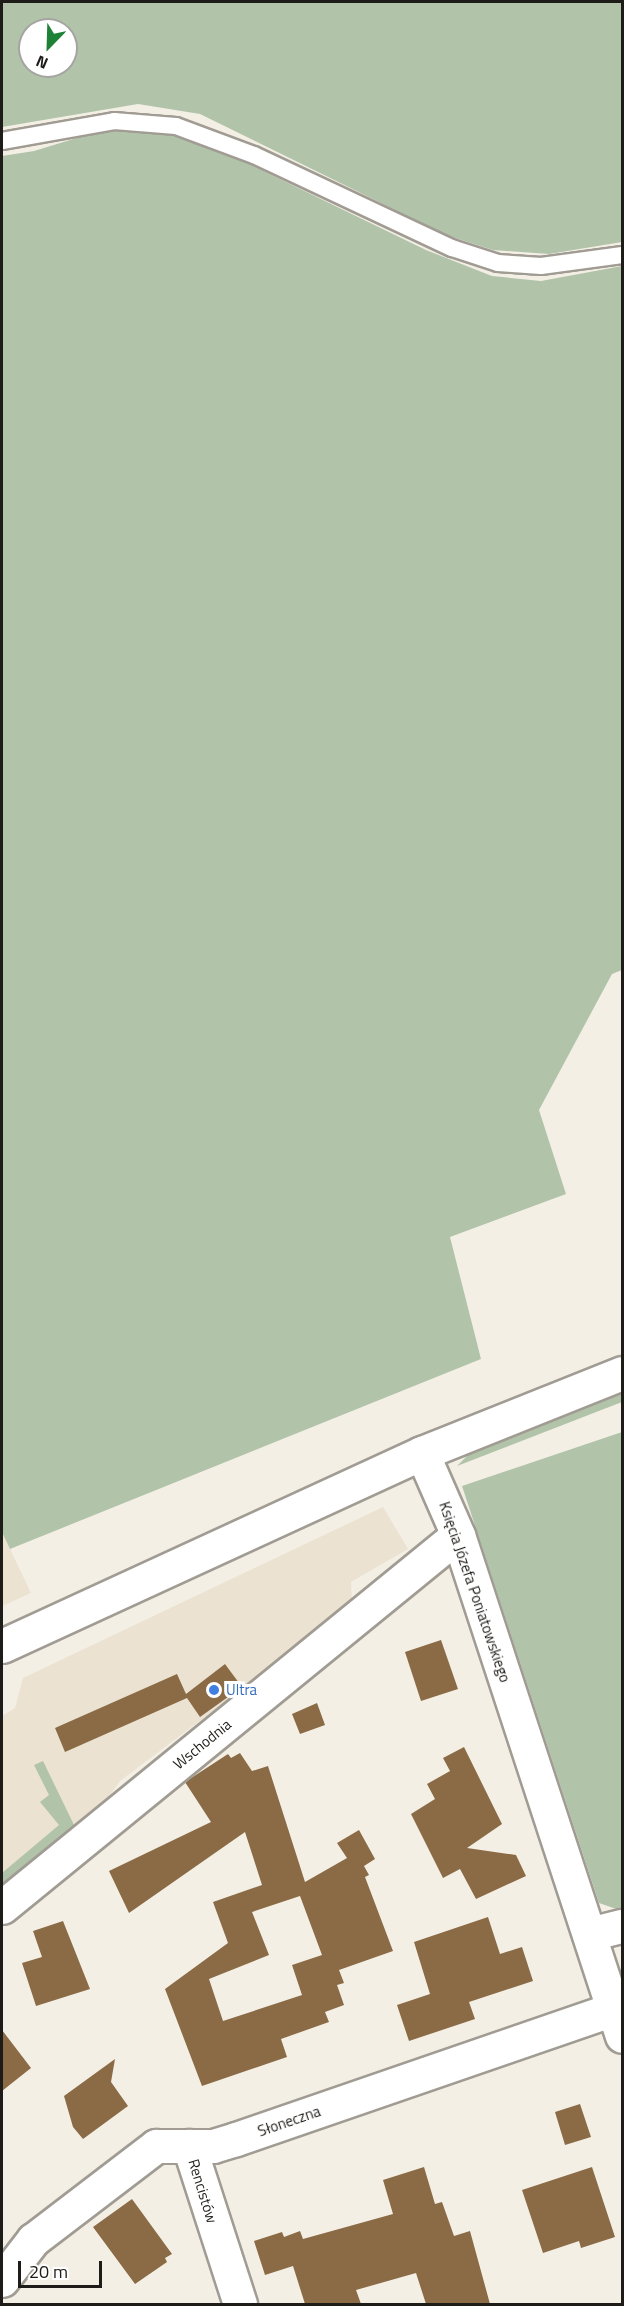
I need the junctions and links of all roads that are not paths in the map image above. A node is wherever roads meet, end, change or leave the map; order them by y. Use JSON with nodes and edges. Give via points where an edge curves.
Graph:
{"nodes":[{"id":1,"x":2,"y":141,"type":"edge"},
{"id":2,"x":622,"y":255,"type":"edge"},
{"id":3,"x":622,"y":1373,"type":"edge"},
{"id":4,"x":422,"y":1453,"type":"junction"},
{"id":5,"x":458,"y":1535,"type":"junction"},
{"id":6,"x":2,"y":1646,"type":"edge"},
{"id":7,"x":2,"y":1907,"type":"edge"},
{"id":8,"x":622,"y":1926,"type":"edge"},
{"id":9,"x":589,"y":1934,"type":"junction"},
{"id":10,"x":618,"y":2023,"type":"edge"},
{"id":11,"x":189,"y":2146,"type":"junction"},
{"id":12,"x":2,"y":2280,"type":"edge"},
{"id":13,"x":240,"y":2304,"type":"edge"}],
"edges":[{"from":1,"to":2,"type":"lane","via":[[114,121],[176,126],[254,154],[452,248],[498,263],[563,265]]},
{"from":3,"to":4,"type":"street"},
{"from":4,"to":5,"type":"street","name":"Księcia Józefa Poniatowskiego"},
{"from":4,"to":6,"type":"street"},
{"from":5,"to":7,"type":"street","name":"Wschodnia"},
{"from":5,"to":9,"type":"street","name":"Księcia Józefa Poniatowskiego"},
{"from":8,"to":9,"type":"street"},
{"from":9,"to":10,"type":"street","name":"Księcia Józefa Poniatowskiego"},
{"from":10,"to":11,"type":"street","name":"Słoneczna","via":[[213,2146]]},
{"from":11,"to":12,"type":"street","name":"Słoneczna","via":[[156,2146],[33,2240]]},
{"from":11,"to":13,"type":"street","name":"Rencistów"}]}
